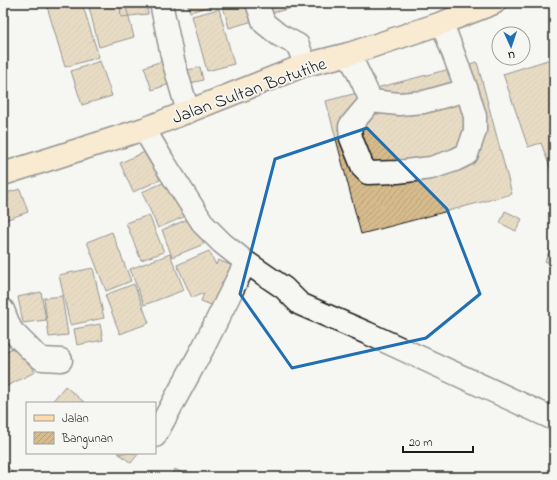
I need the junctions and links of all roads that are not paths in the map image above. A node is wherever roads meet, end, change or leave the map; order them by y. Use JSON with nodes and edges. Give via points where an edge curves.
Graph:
{"nodes":[{"id":1,"x":161,"y":3,"type":"edge"},
{"id":2,"x":257,"y":3,"type":"edge"},
{"id":3,"x":494,"y":3,"type":"edge"},
{"id":4,"x":442,"y":23,"type":"junction"},
{"id":5,"x":348,"y":54,"type":"junction"},
{"id":6,"x":305,"y":65,"type":"junction"},
{"id":7,"x":467,"y":90,"type":"junction"},
{"id":8,"x":371,"y":101,"type":"junction"},
{"id":9,"x":188,"y":112,"type":"junction"},
{"id":10,"x":144,"y":129,"type":"junction"},
{"id":11,"x":3,"y":174,"type":"edge"},
{"id":12,"x":246,"y":262,"type":"junction"},
{"id":13,"x":3,"y":310,"type":"edge"},
{"id":14,"x":61,"y":360,"type":"dead end"},
{"id":15,"x":554,"y":419,"type":"edge"},
{"id":16,"x":156,"y":434,"type":"edge"}],
"edges":[{"from":1,"to":9,"type":"street","via":[[173,60]]},
{"from":2,"to":6,"type":"street","via":[[264,23],[298,45]]},
{"from":3,"to":4,"type":"main road","name":"Jalan Sultan Botutihe"},
{"from":4,"to":5,"type":"main road","name":"Jalan Sultan Botutihe"},
{"from":4,"to":7,"type":"street"},
{"from":5,"to":6,"type":"main road","name":"Jalan Sultan Botutihe"},
{"from":5,"to":8,"type":"street"},
{"from":6,"to":9,"type":"main road","name":"Jalan Sultan Botutihe"},
{"from":7,"to":8,"type":"street","via":[[424,102],[399,104]]},
{"from":7,"to":8,"type":"street","via":[[475,116],[475,131],[467,154],[424,169],[368,173],[363,168],[351,138],[350,126]]},
{"from":9,"to":10,"type":"main road","name":"Jalan Sultan Botutihe"},
{"from":10,"to":11,"type":"main road","name":"Jalan Sultan Botutihe"},
{"from":10,"to":12,"type":"street","via":[[204,224],[222,243]]},
{"from":12,"to":15,"type":"street","via":[[284,288],[300,304]]},
{"from":12,"to":16,"type":"street"},
{"from":13,"to":14,"type":"street","via":[[11,330],[33,352],[42,359]]}]}
